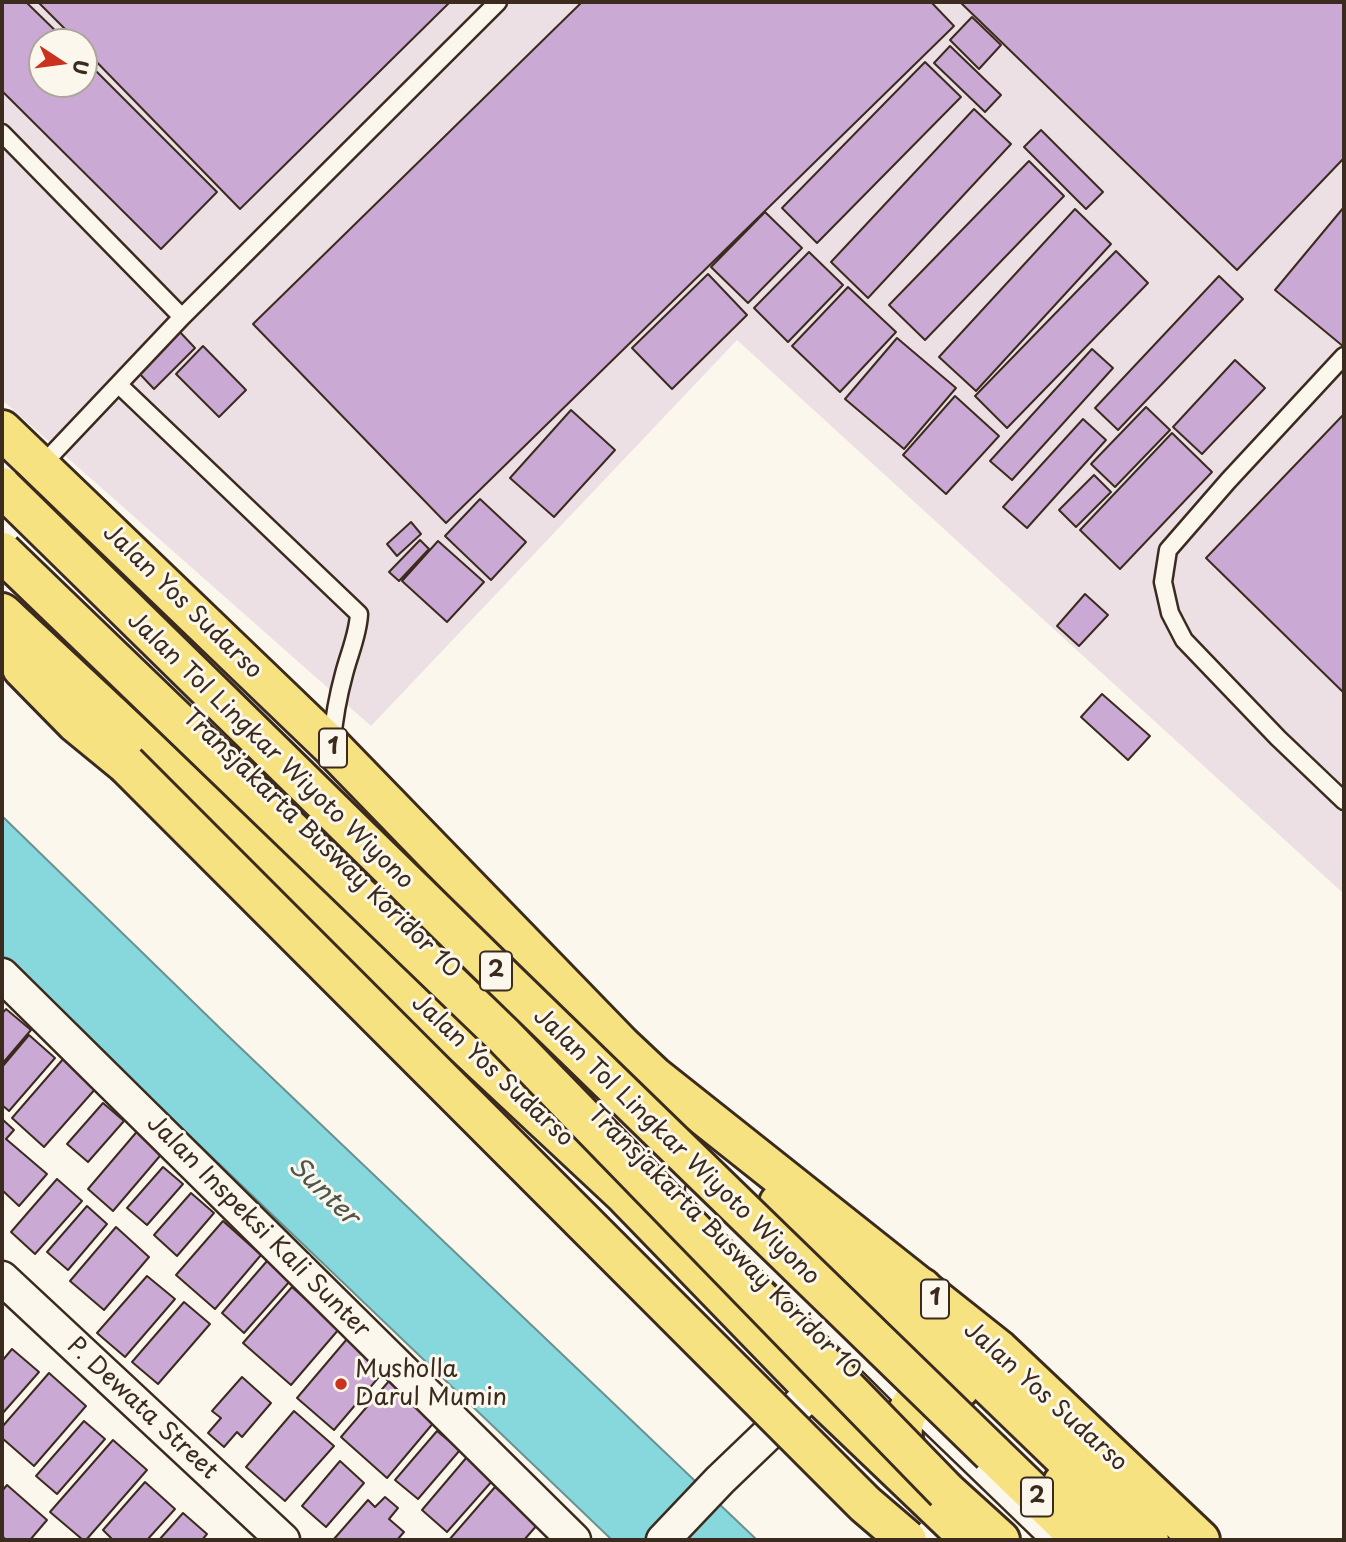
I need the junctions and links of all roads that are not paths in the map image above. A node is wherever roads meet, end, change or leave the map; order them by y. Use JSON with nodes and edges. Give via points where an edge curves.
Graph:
{"nodes":[{"id":1,"x":498,"y":2,"type":"edge"},
{"id":2,"x":2,"y":133,"type":"edge"},
{"id":3,"x":181,"y":317,"type":"junction"},
{"id":4,"x":1344,"y":356,"type":"edge"},
{"id":5,"x":119,"y":385,"type":"junction"},
{"id":6,"x":2,"y":430,"type":"edge"},
{"id":7,"x":41,"y":466,"type":"junction"},
{"id":8,"x":2,"y":487,"type":"edge"},
{"id":9,"x":2,"y":552,"type":"edge"},
{"id":10,"x":2,"y":568,"type":"edge"},
{"id":11,"x":4,"y":615,"type":"edge"},
{"id":12,"x":331,"y":747,"type":"junction"},
{"id":13,"x":1344,"y":801,"type":"edge"},
{"id":14,"x":2,"y":975,"type":"edge"},
{"id":15,"x":655,"y":1077,"type":"junction"},
{"id":16,"x":702,"y":1131,"type":"junction"},
{"id":17,"x":688,"y":1183,"type":"junction"},
{"id":18,"x":640,"y":1195,"type":"junction"},
{"id":19,"x":2,"y":1278,"type":"edge"},
{"id":20,"x":922,"y":1288,"type":"junction"},
{"id":21,"x":814,"y":1390,"type":"junction"},
{"id":22,"x":973,"y":1391,"type":"junction"},
{"id":23,"x":910,"y":1406,"type":"junction"},
{"id":24,"x":921,"y":1473,"type":"junction"},
{"id":25,"x":283,"y":1540,"type":"edge"},
{"id":26,"x":574,"y":1540,"type":"edge"},
{"id":27,"x":663,"y":1540,"type":"edge"},
{"id":28,"x":907,"y":1540,"type":"edge"},
{"id":29,"x":971,"y":1540,"type":"edge"},
{"id":30,"x":992,"y":1540,"type":"edge"},
{"id":31,"x":1000,"y":1540,"type":"edge"},
{"id":32,"x":1049,"y":1540,"type":"edge"},
{"id":33,"x":1082,"y":1540,"type":"edge"},
{"id":34,"x":1121,"y":1540,"type":"edge"},
{"id":35,"x":1149,"y":1540,"type":"edge"},
{"id":36,"x":1200,"y":1540,"type":"edge"}],
"edges":[{"from":1,"to":3,"type":"lane"},
{"from":2,"to":3,"type":"lane"},
{"from":3,"to":5,"type":"lane"},
{"from":4,"to":13,"type":"lane","via":[[1168,550],[1163,582],[1170,613],[1184,640]]},
{"from":5,"to":7,"type":"lane"},
{"from":5,"to":12,"type":"lane","via":[[359,614],[334,713]]},
{"from":6,"to":7,"type":"highway","name":"Jalan Yos Sudarso","number":"1"},
{"from":7,"to":12,"type":"highway","name":"Jalan Yos Sudarso","number":"1"},
{"from":8,"to":33,"type":"highway","name":"Jalan Tol Lingkar Wiyoto Wiyono","number":"2","bridge":true},
{"from":9,"to":31,"type":"highway","name":"Jalan Tol Lingkar Wiyoto Wiyono","number":"2","bridge":true,"via":[[504,1035],[946,1491]]},
{"from":10,"to":18,"type":"lane","name":"Transjakarta Busway Koridor 10","via":[[521,1067]]},
{"from":11,"to":21,"type":"highway","name":"Jalan Yos Sudarso","via":[[623,1193]]},
{"from":11,"to":28,"type":"highway","bridge":true,"via":[[22,668],[76,723],[126,764],[865,1504]]},
{"from":12,"to":15,"type":"highway","name":"Jalan Yos Sudarso","number":"1"},
{"from":14,"to":26,"type":"street","name":"Jalan Inspeksi Kali Sunter"},
{"from":15,"to":16,"type":"highway","name":"Jalan Yos Sudarso","number":"1"},
{"from":15,"to":20,"type":"highway","name":"Jalan Yos Sudarso","number":"1"},
{"from":16,"to":17,"type":"highway","via":[[707,1168],[701,1179]]},
{"from":16,"to":22,"type":"highway","name":"Jalan Yos Sudarso","number":"1"},
{"from":17,"to":18,"type":"highway","via":[[684,1196],[673,1200]]},
{"from":17,"to":23,"type":"lane","name":"Transjakarta Busway Koridor 10"},
{"from":18,"to":24,"type":"lane","name":"Transjakarta Busway Koridor 10"},
{"from":19,"to":25,"type":"street","name":"P. Dewata Street"},
{"from":20,"to":35,"type":"highway","via":[[942,1339]]},
{"from":20,"to":36,"type":"highway","name":"Jalan Yos Sudarso","number":"1","via":[[999,1350]]},
{"from":21,"to":27,"type":"street"},
{"from":21,"to":29,"type":"highway","name":"Jalan Yos Sudarso"},
{"from":22,"to":23,"type":"highway","via":[[949,1386],[927,1391]]},
{"from":22,"to":34,"type":"highway","name":"Jalan Yos Sudarso","number":"1"},
{"from":23,"to":24,"type":"highway","via":[[902,1434]]},
{"from":23,"to":32,"type":"lane","name":"Transjakarta Busway Koridor 10"},
{"from":24,"to":30,"type":"lane","name":"Transjakarta Busway Koridor 10"}]}
